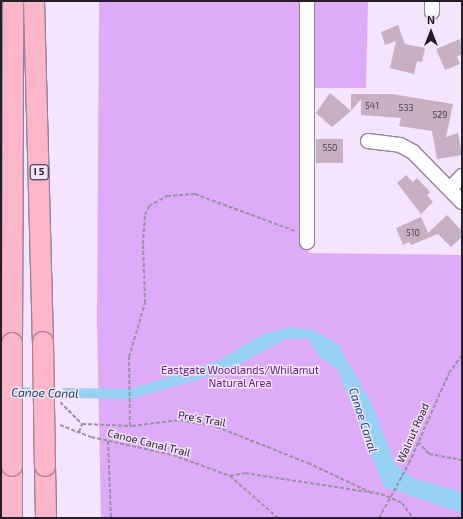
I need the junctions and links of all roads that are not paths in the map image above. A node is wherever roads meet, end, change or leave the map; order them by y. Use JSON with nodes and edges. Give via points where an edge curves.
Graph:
{"nodes":[{"id":1,"x":13,"y":1,"type":"edge"},
{"id":2,"x":34,"y":1,"type":"edge"},
{"id":3,"x":307,"y":1,"type":"edge"},
{"id":4,"x":368,"y":141,"type":"dead end"},
{"id":5,"x":462,"y":176,"type":"edge"},
{"id":6,"x":450,"y":188,"type":"junction"},
{"id":7,"x":462,"y":202,"type":"edge"},
{"id":8,"x":307,"y":239,"type":"road end"},
{"id":9,"x":12,"y":518,"type":"edge"},
{"id":10,"x":46,"y":518,"type":"edge"}],
"edges":[{"from":1,"to":9,"type":"highway","number":"I 5","bridge":true},
{"from":2,"to":10,"type":"highway","number":"I 5","bridge":true},
{"from":3,"to":8,"type":"street"},
{"from":4,"to":6,"type":"street","via":[[400,144],[413,152]]},
{"from":5,"to":6,"type":"street"},
{"from":6,"to":7,"type":"street"}]}
